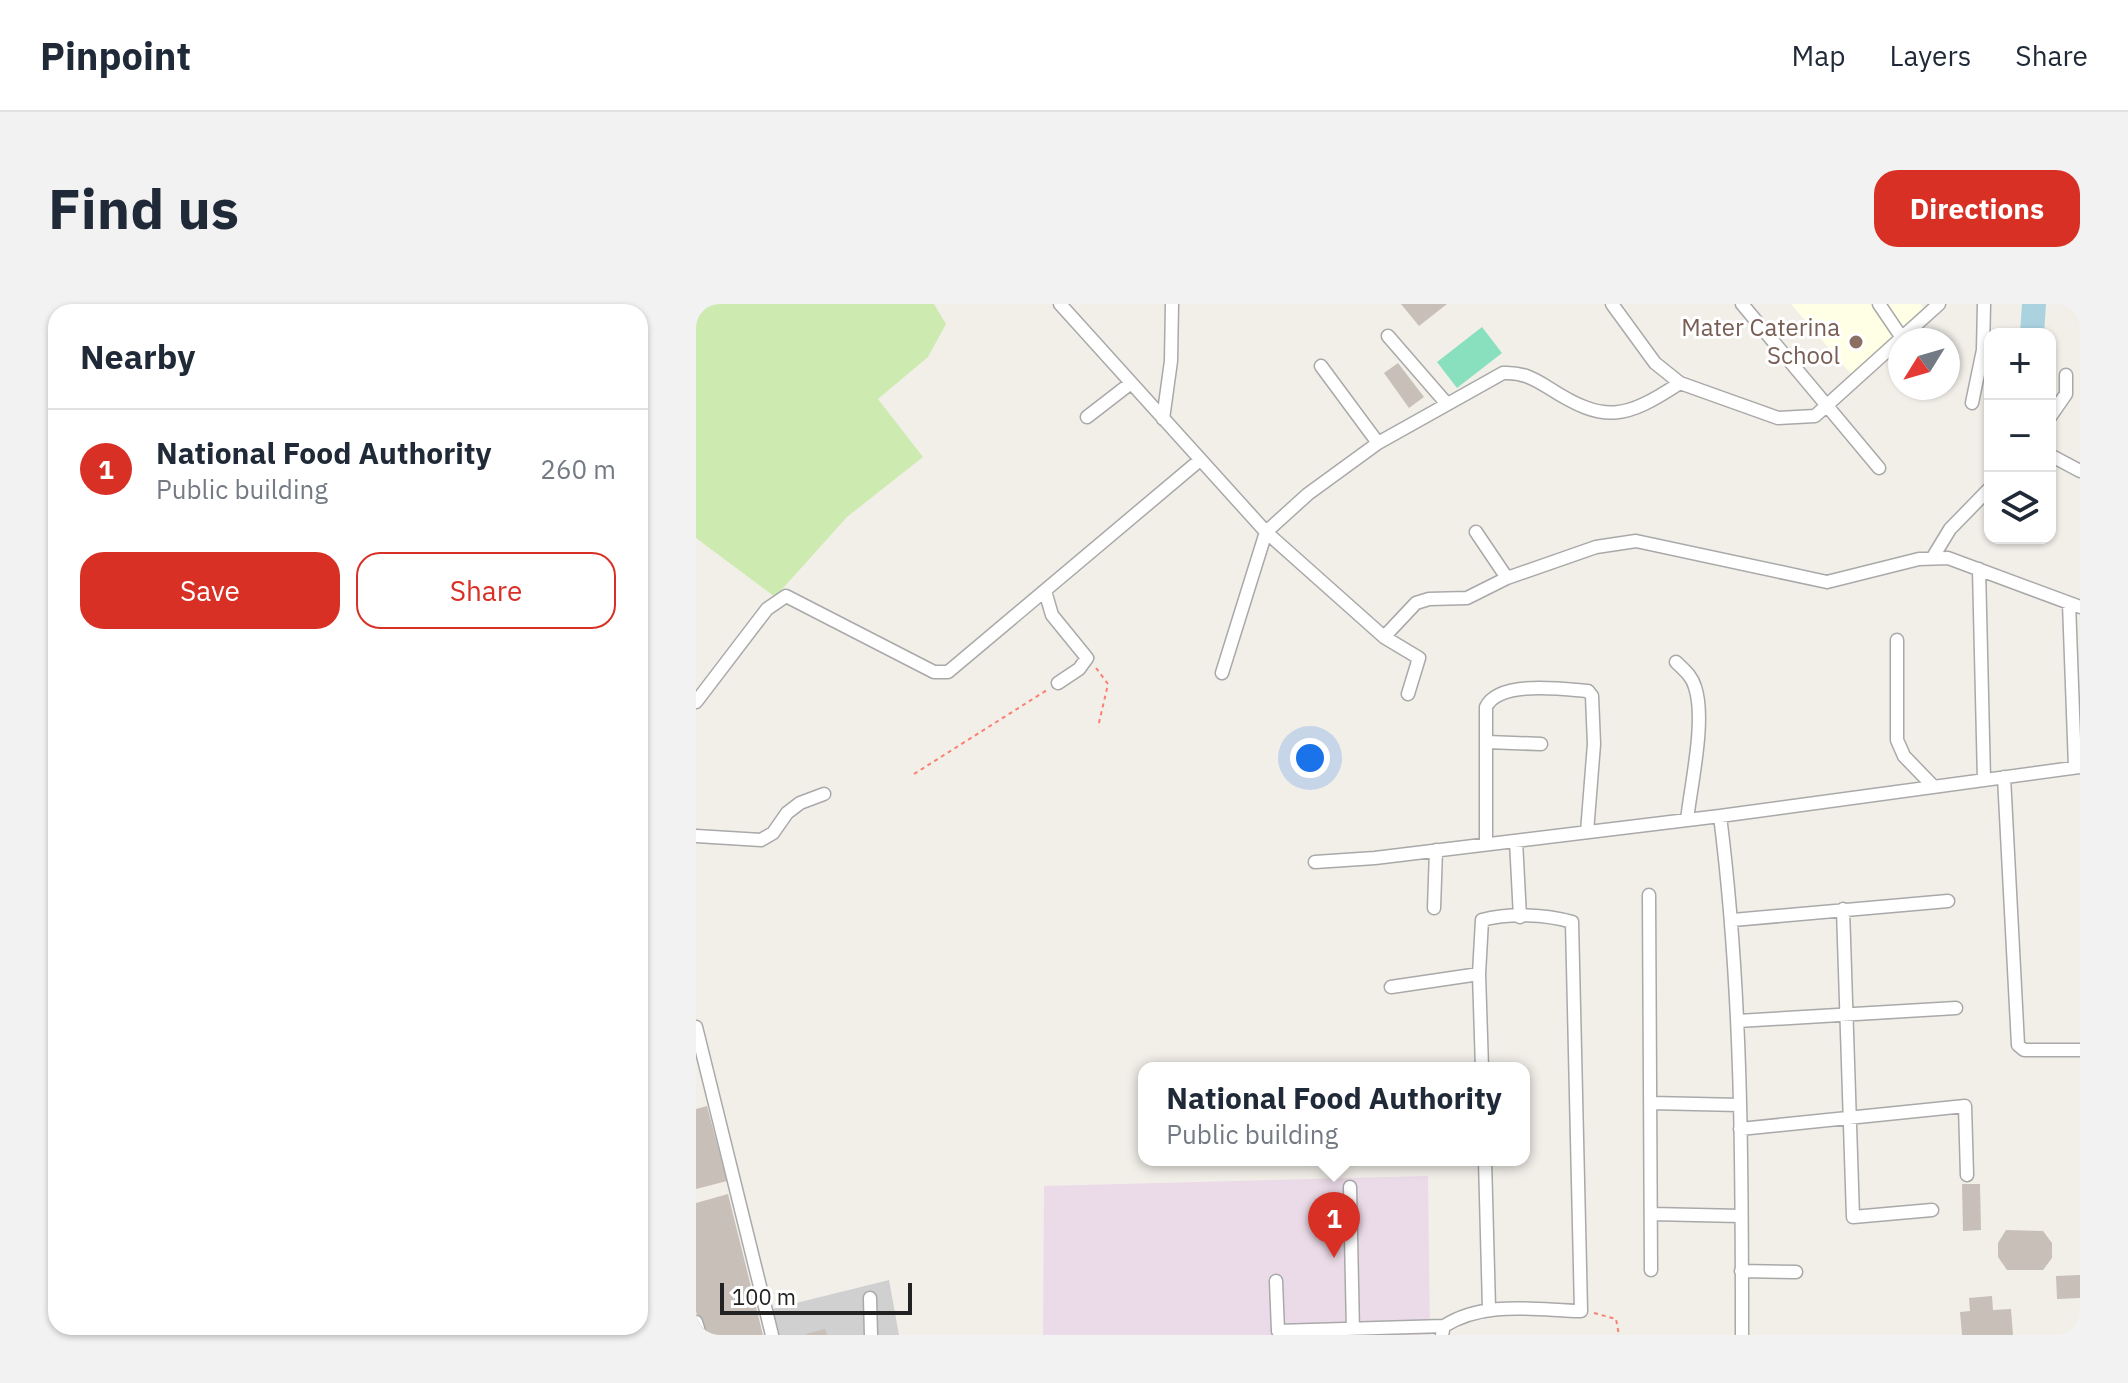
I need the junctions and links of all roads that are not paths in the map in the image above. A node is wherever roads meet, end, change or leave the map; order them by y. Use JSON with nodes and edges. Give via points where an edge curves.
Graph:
{"nodes":[{"id":1,"x":1060,"y":304,"type":"edge"},
{"id":2,"x":1172,"y":304,"type":"edge"},
{"id":3,"x":1612,"y":304,"type":"edge"},
{"id":4,"x":1742,"y":304,"type":"edge"},
{"id":5,"x":1879,"y":304,"type":"edge"},
{"id":6,"x":1939,"y":304,"type":"edge"},
{"id":7,"x":1984,"y":304,"type":"edge"},
{"id":8,"x":1895,"y":328,"type":"edge"},
{"id":9,"x":1913,"y":328,"type":"edge"},
{"id":10,"x":1388,"y":336,"type":"dead end"},
{"id":11,"x":1888,"y":351,"type":"edge"},
{"id":12,"x":1321,"y":366,"type":"dead end"},
{"id":13,"x":2066,"y":375,"type":"dead end"},
{"id":14,"x":1131,"y":383,"type":"junction"},
{"id":15,"x":1680,"y":383,"type":"junction"},
{"id":16,"x":1972,"y":403,"type":"dead end"},
{"id":17,"x":1447,"y":404,"type":"junction"},
{"id":18,"x":1828,"y":405,"type":"junction"},
{"id":19,"x":2056,"y":408,"type":"edge"},
{"id":20,"x":1087,"y":417,"type":"dead end"},
{"id":21,"x":1163,"y":419,"type":"junction"},
{"id":22,"x":1378,"y":443,"type":"junction"},
{"id":23,"x":2056,"y":458,"type":"edge"},
{"id":24,"x":1200,"y":460,"type":"junction"},
{"id":25,"x":1879,"y":468,"type":"dead end"},
{"id":26,"x":2080,"y":471,"type":"edge"},
{"id":27,"x":1984,"y":494,"type":"edge"},
{"id":28,"x":1266,"y":532,"type":"junction"},
{"id":29,"x":1476,"y":532,"type":"dead end"},
{"id":30,"x":1933,"y":557,"type":"junction"},
{"id":31,"x":1979,"y":569,"type":"junction"},
{"id":32,"x":1507,"y":578,"type":"junction"},
{"id":33,"x":1045,"y":591,"type":"junction"},
{"id":34,"x":2075,"y":605,"type":"edge"},
{"id":35,"x":1384,"y":637,"type":"junction"},
{"id":36,"x":1897,"y":640,"type":"dead end"},
{"id":37,"x":1676,"y":662,"type":"dead end"},
{"id":38,"x":1222,"y":673,"type":"dead end"},
{"id":39,"x":1058,"y":683,"type":"road end"},
{"id":40,"x":1408,"y":694,"type":"dead end"},
{"id":41,"x":696,"y":702,"type":"edge"},
{"id":42,"x":1487,"y":742,"type":"junction"},
{"id":43,"x":1541,"y":744,"type":"dead end"},
{"id":44,"x":2078,"y":767,"type":"edge"},
{"id":45,"x":2004,"y":777,"type":"junction"},
{"id":46,"x":1984,"y":780,"type":"junction"},
{"id":47,"x":1934,"y":787,"type":"junction"},
{"id":48,"x":824,"y":794,"type":"dead end"},
{"id":49,"x":1720,"y":816,"type":"junction"},
{"id":50,"x":1687,"y":820,"type":"junction"},
{"id":51,"x":1587,"y":832,"type":"junction"},
{"id":52,"x":696,"y":836,"type":"edge"},
{"id":53,"x":1516,"y":841,"type":"junction"},
{"id":54,"x":1486,"y":843,"type":"junction"},
{"id":55,"x":1436,"y":850,"type":"junction"},
{"id":56,"x":1315,"y":862,"type":"dead end"},
{"id":57,"x":1649,"y":895,"type":"dead end"},
{"id":58,"x":1948,"y":901,"type":"dead end"},
{"id":59,"x":1434,"y":908,"type":"dead end"},
{"id":60,"x":1843,"y":909,"type":"junction"},
{"id":61,"x":1520,"y":917,"type":"junction"},
{"id":62,"x":1733,"y":920,"type":"junction"},
{"id":63,"x":1479,"y":974,"type":"junction"},
{"id":64,"x":1391,"y":987,"type":"dead end"},
{"id":65,"x":1956,"y":1008,"type":"dead end"},
{"id":66,"x":1848,"y":1013,"type":"junction"},
{"id":67,"x":1738,"y":1021,"type":"junction"},
{"id":68,"x":696,"y":1027,"type":"edge"},
{"id":69,"x":2080,"y":1050,"type":"edge"},
{"id":70,"x":1482,"y":1062,"type":"edge"},
{"id":71,"x":1652,"y":1103,"type":"junction"},
{"id":72,"x":1739,"y":1105,"type":"junction"},
{"id":73,"x":1851,"y":1117,"type":"junction"},
{"id":74,"x":1740,"y":1129,"type":"junction"},
{"id":75,"x":1485,"y":1166,"type":"edge"},
{"id":76,"x":1967,"y":1175,"type":"dead end"},
{"id":77,"x":1350,"y":1187,"type":"dead end"},
{"id":78,"x":1932,"y":1210,"type":"dead end"},
{"id":79,"x":1652,"y":1214,"type":"junction"},
{"id":80,"x":1740,"y":1216,"type":"junction"},
{"id":81,"x":1651,"y":1270,"type":"dead end"},
{"id":82,"x":1741,"y":1271,"type":"junction"},
{"id":83,"x":1796,"y":1272,"type":"dead end"},
{"id":84,"x":1276,"y":1281,"type":"dead end"},
{"id":85,"x":870,"y":1298,"type":"dead end"},
{"id":86,"x":1489,"y":1308,"type":"junction"},
{"id":87,"x":696,"y":1322,"type":"edge"},
{"id":88,"x":1443,"y":1330,"type":"edge"},
{"id":89,"x":1353,"y":1331,"type":"edge"},
{"id":90,"x":1278,"y":1333,"type":"edge"},
{"id":91,"x":700,"y":1335,"type":"edge"},
{"id":92,"x":772,"y":1335,"type":"edge"},
{"id":93,"x":871,"y":1335,"type":"edge"},
{"id":94,"x":1742,"y":1335,"type":"edge"}],
"edges":[{"from":1,"to":14,"type":"street"},
{"from":2,"to":21,"type":"street"},
{"from":3,"to":15,"type":"street","via":[[1655,363]]},
{"from":4,"to":18,"type":"street"},
{"from":5,"to":8,"type":"street"},
{"from":6,"to":9,"type":"street"},
{"from":7,"to":16,"type":"street","via":[[1983,350]]},
{"from":10,"to":17,"type":"street"},
{"from":11,"to":18,"type":"street"},
{"from":12,"to":22,"type":"street"},
{"from":13,"to":19,"type":"street","via":[[2066,394]]},
{"from":14,"to":20,"type":"street"},
{"from":14,"to":21,"type":"street"},
{"from":15,"to":17,"type":"street","via":[[1649,403],[1606,415],[1577,406],[1520,372],[1503,373]]},
{"from":15,"to":18,"type":"street","via":[[1778,418],[1815,416]]},
{"from":17,"to":22,"type":"street"},
{"from":18,"to":25,"type":"street"},
{"from":21,"to":24,"type":"street"},
{"from":22,"to":28,"type":"street"},
{"from":23,"to":26,"type":"street"},
{"from":24,"to":28,"type":"street"},
{"from":24,"to":33,"type":"street"},
{"from":27,"to":30,"type":"street","via":[[1950,529]]},
{"from":28,"to":35,"type":"street"},
{"from":28,"to":38,"type":"street"},
{"from":29,"to":32,"type":"street"},
{"from":30,"to":31,"type":"street"},
{"from":30,"to":32,"type":"street","via":[[1827,582],[1636,541],[1616,542]]},
{"from":31,"to":34,"type":"street"},
{"from":31,"to":46,"type":"street"},
{"from":32,"to":35,"type":"street","via":[[1467,598],[1416,603]]},
{"from":33,"to":39,"type":"street","via":[[1052,615],[1087,658]]},
{"from":33,"to":41,"type":"street","via":[[948,672],[786,596],[767,609]]},
{"from":34,"to":44,"type":"street"},
{"from":35,"to":40,"type":"street","via":[[1419,658]]},
{"from":36,"to":47,"type":"street","via":[[1897,740],[1904,756]]},
{"from":37,"to":50,"type":"street","via":[[1697,690]]},
{"from":42,"to":43,"type":"street"},
{"from":42,"to":51,"type":"street","via":[[1486,707],[1498,694],[1541,687],[1588,691],[1594,744]]},
{"from":42,"to":54,"type":"street"},
{"from":44,"to":45,"type":"street"},
{"from":45,"to":46,"type":"street"},
{"from":45,"to":69,"type":"street","via":[[2018,1045],[2024,1050]]},
{"from":46,"to":47,"type":"street"},
{"from":47,"to":49,"type":"street"},
{"from":48,"to":52,"type":"street","via":[[800,803],[761,840]]},
{"from":49,"to":50,"type":"street"},
{"from":49,"to":62,"type":"street"},
{"from":50,"to":51,"type":"street"},
{"from":51,"to":53,"type":"street"},
{"from":53,"to":54,"type":"street"},
{"from":53,"to":61,"type":"street"},
{"from":54,"to":55,"type":"street"},
{"from":55,"to":56,"type":"street"},
{"from":55,"to":59,"type":"street"},
{"from":57,"to":71,"type":"street"},
{"from":58,"to":60,"type":"street"},
{"from":60,"to":62,"type":"street"},
{"from":60,"to":66,"type":"street"},
{"from":61,"to":63,"type":"street","via":[[1482,920]]},
{"from":61,"to":86,"type":"street","via":[[1572,922],[1581,1311]]},
{"from":62,"to":67,"type":"street"},
{"from":63,"to":64,"type":"street"},
{"from":63,"to":70,"type":"street"},
{"from":65,"to":66,"type":"street"},
{"from":66,"to":67,"type":"street"},
{"from":66,"to":73,"type":"street"},
{"from":67,"to":72,"type":"street"},
{"from":68,"to":92,"type":"street"},
{"from":71,"to":72,"type":"street"},
{"from":71,"to":79,"type":"street"},
{"from":72,"to":74,"type":"street"},
{"from":73,"to":74,"type":"street"},
{"from":73,"to":76,"type":"street","via":[[1965,1106]]},
{"from":73,"to":78,"type":"street","via":[[1853,1217]]},
{"from":74,"to":80,"type":"street"},
{"from":75,"to":86,"type":"street"},
{"from":77,"to":89,"type":"street"},
{"from":79,"to":80,"type":"street"},
{"from":79,"to":81,"type":"street"},
{"from":80,"to":82,"type":"street"},
{"from":82,"to":83,"type":"street"},
{"from":82,"to":94,"type":"street"},
{"from":84,"to":90,"type":"street"},
{"from":85,"to":93,"type":"street"},
{"from":86,"to":88,"type":"street","via":[[1463,1314]]},
{"from":87,"to":91,"type":"street"},
{"from":88,"to":89,"type":"street"},
{"from":89,"to":90,"type":"street"}]}
